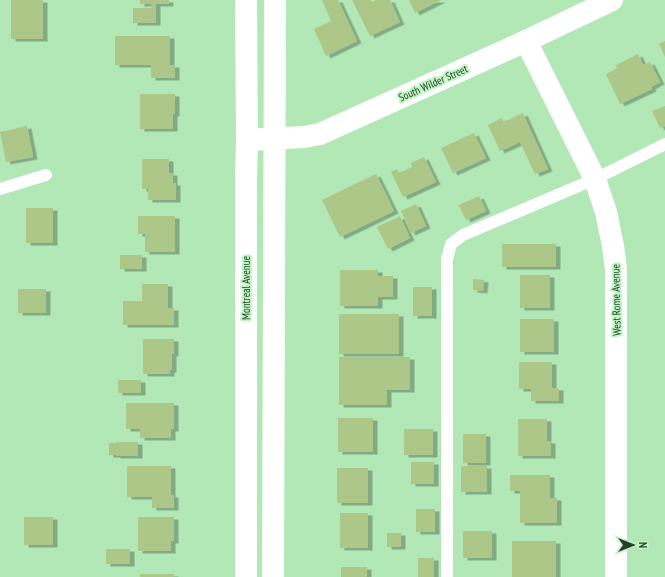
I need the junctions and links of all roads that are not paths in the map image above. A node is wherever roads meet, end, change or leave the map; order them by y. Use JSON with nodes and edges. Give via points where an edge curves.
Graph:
{"nodes":[{"id":1,"x":246,"y":0,"type":"edge"},
{"id":2,"x":275,"y":0,"type":"edge"},
{"id":3,"x":612,"y":0,"type":"edge"},
{"id":4,"x":526,"y":41,"type":"junction"},
{"id":5,"x":247,"y":140,"type":"junction"},
{"id":6,"x":275,"y":140,"type":"junction"},
{"id":7,"x":665,"y":144,"type":"edge"},
{"id":8,"x":46,"y":175,"type":"dead end"},
{"id":9,"x":595,"y":179,"type":"junction"},
{"id":10,"x":0,"y":189,"type":"edge"},
{"id":11,"x":246,"y":577,"type":"edge"},
{"id":12,"x":273,"y":577,"type":"edge"},
{"id":13,"x":447,"y":577,"type":"edge"},
{"id":14,"x":616,"y":577,"type":"edge"}],
"edges":[{"from":1,"to":5,"type":"street","name":"Montreal Avenue"},
{"from":2,"to":6,"type":"street"},
{"from":3,"to":4,"type":"street","name":"South Wilder Street"},
{"from":4,"to":6,"type":"street","name":"South Wilder Street","via":[[320,134]]},
{"from":4,"to":9,"type":"street","name":"West Rome Avenue"},
{"from":5,"to":6,"type":"street","name":"South Wilder Street"},
{"from":5,"to":11,"type":"street","name":"Montreal Avenue"},
{"from":6,"to":12,"type":"street"},
{"from":7,"to":9,"type":"lane"},
{"from":8,"to":10,"type":"lane"},
{"from":9,"to":13,"type":"lane","via":[[463,235],[451,244],[447,259]]},
{"from":9,"to":14,"type":"street","name":"West Rome Avenue","via":[[614,246],[616,269]]}]}
